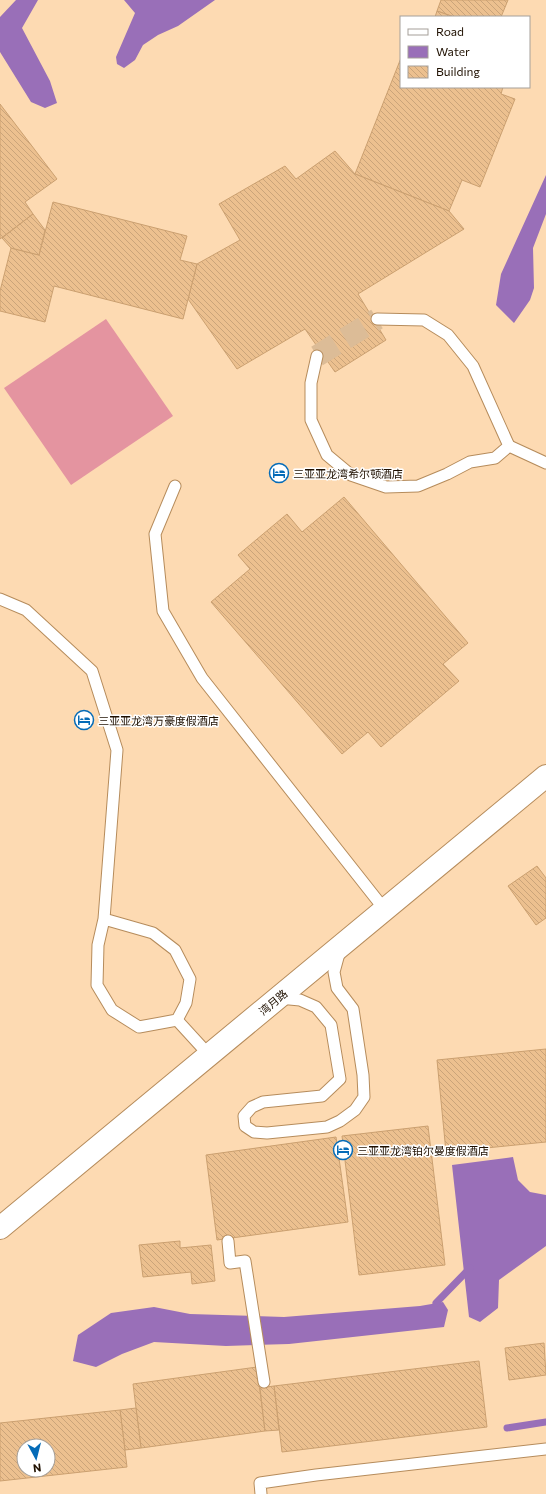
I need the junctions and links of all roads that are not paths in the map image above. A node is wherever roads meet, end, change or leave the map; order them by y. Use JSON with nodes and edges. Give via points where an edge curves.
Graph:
{"nodes":[{"id":1,"x":378,"y":319,"type":"tunnel mouth"},
{"id":2,"x":317,"y":356,"type":"dead end"},
{"id":3,"x":509,"y":446,"type":"junction"},
{"id":4,"x":546,"y":463,"type":"edge"},
{"id":5,"x":175,"y":486,"type":"dead end"},
{"id":6,"x":0,"y":599,"type":"edge"},
{"id":7,"x":546,"y":776,"type":"edge"},
{"id":8,"x":385,"y":910,"type":"junction"},
{"id":9,"x":104,"y":919,"type":"junction"},
{"id":10,"x":342,"y":946,"type":"junction"},
{"id":11,"x":278,"y":998,"type":"junction"},
{"id":12,"x":178,"y":1020,"type":"junction"},
{"id":13,"x":209,"y":1055,"type":"junction"},
{"id":14,"x":0,"y":1228,"type":"edge"},
{"id":15,"x":228,"y":1241,"type":"dead end"},
{"id":16,"x":264,"y":1382,"type":"dead end"},
{"id":17,"x":546,"y":1449,"type":"edge"},
{"id":18,"x":261,"y":1494,"type":"edge"}],
"edges":[{"from":1,"to":3,"type":"lane","via":[[424,320],[448,335],[473,366]]},
{"from":2,"to":3,"type":"lane","via":[[311,383],[311,420],[326,455],[351,475],[386,487],[418,486],[470,462],[495,458]]},
{"from":3,"to":4,"type":"lane"},
{"from":5,"to":8,"type":"lane","via":[[155,534],[163,611],[202,678]]},
{"from":6,"to":9,"type":"lane","via":[[26,610],[92,671],[117,750]]},
{"from":7,"to":8,"type":"street","name":"湾月路"},
{"from":8,"to":10,"type":"street","name":"湾月路"},
{"from":9,"to":12,"type":"lane","via":[[153,933],[175,950],[190,979],[186,1003]]},
{"from":9,"to":12,"type":"lane","via":[[98,945],[97,985],[112,1010],[139,1027]]},
{"from":10,"to":11,"type":"street","name":"湾月路"},
{"from":10,"to":11,"type":"lane","via":[[334,972],[337,988],[353,1009],[364,1097],[355,1110],[327,1127],[267,1133],[254,1132],[245,1126],[244,1116],[252,1107],[263,1102],[322,1096],[340,1079],[331,1025],[316,1007],[300,1000]]},
{"from":11,"to":13,"type":"street","name":"湾月路"},
{"from":12,"to":13,"type":"lane"},
{"from":13,"to":14,"type":"street","name":"湾月路"},
{"from":15,"to":16,"type":"lane","via":[[230,1263],[245,1261]]},
{"from":17,"to":18,"type":"lane","via":[[260,1483]]}]}
